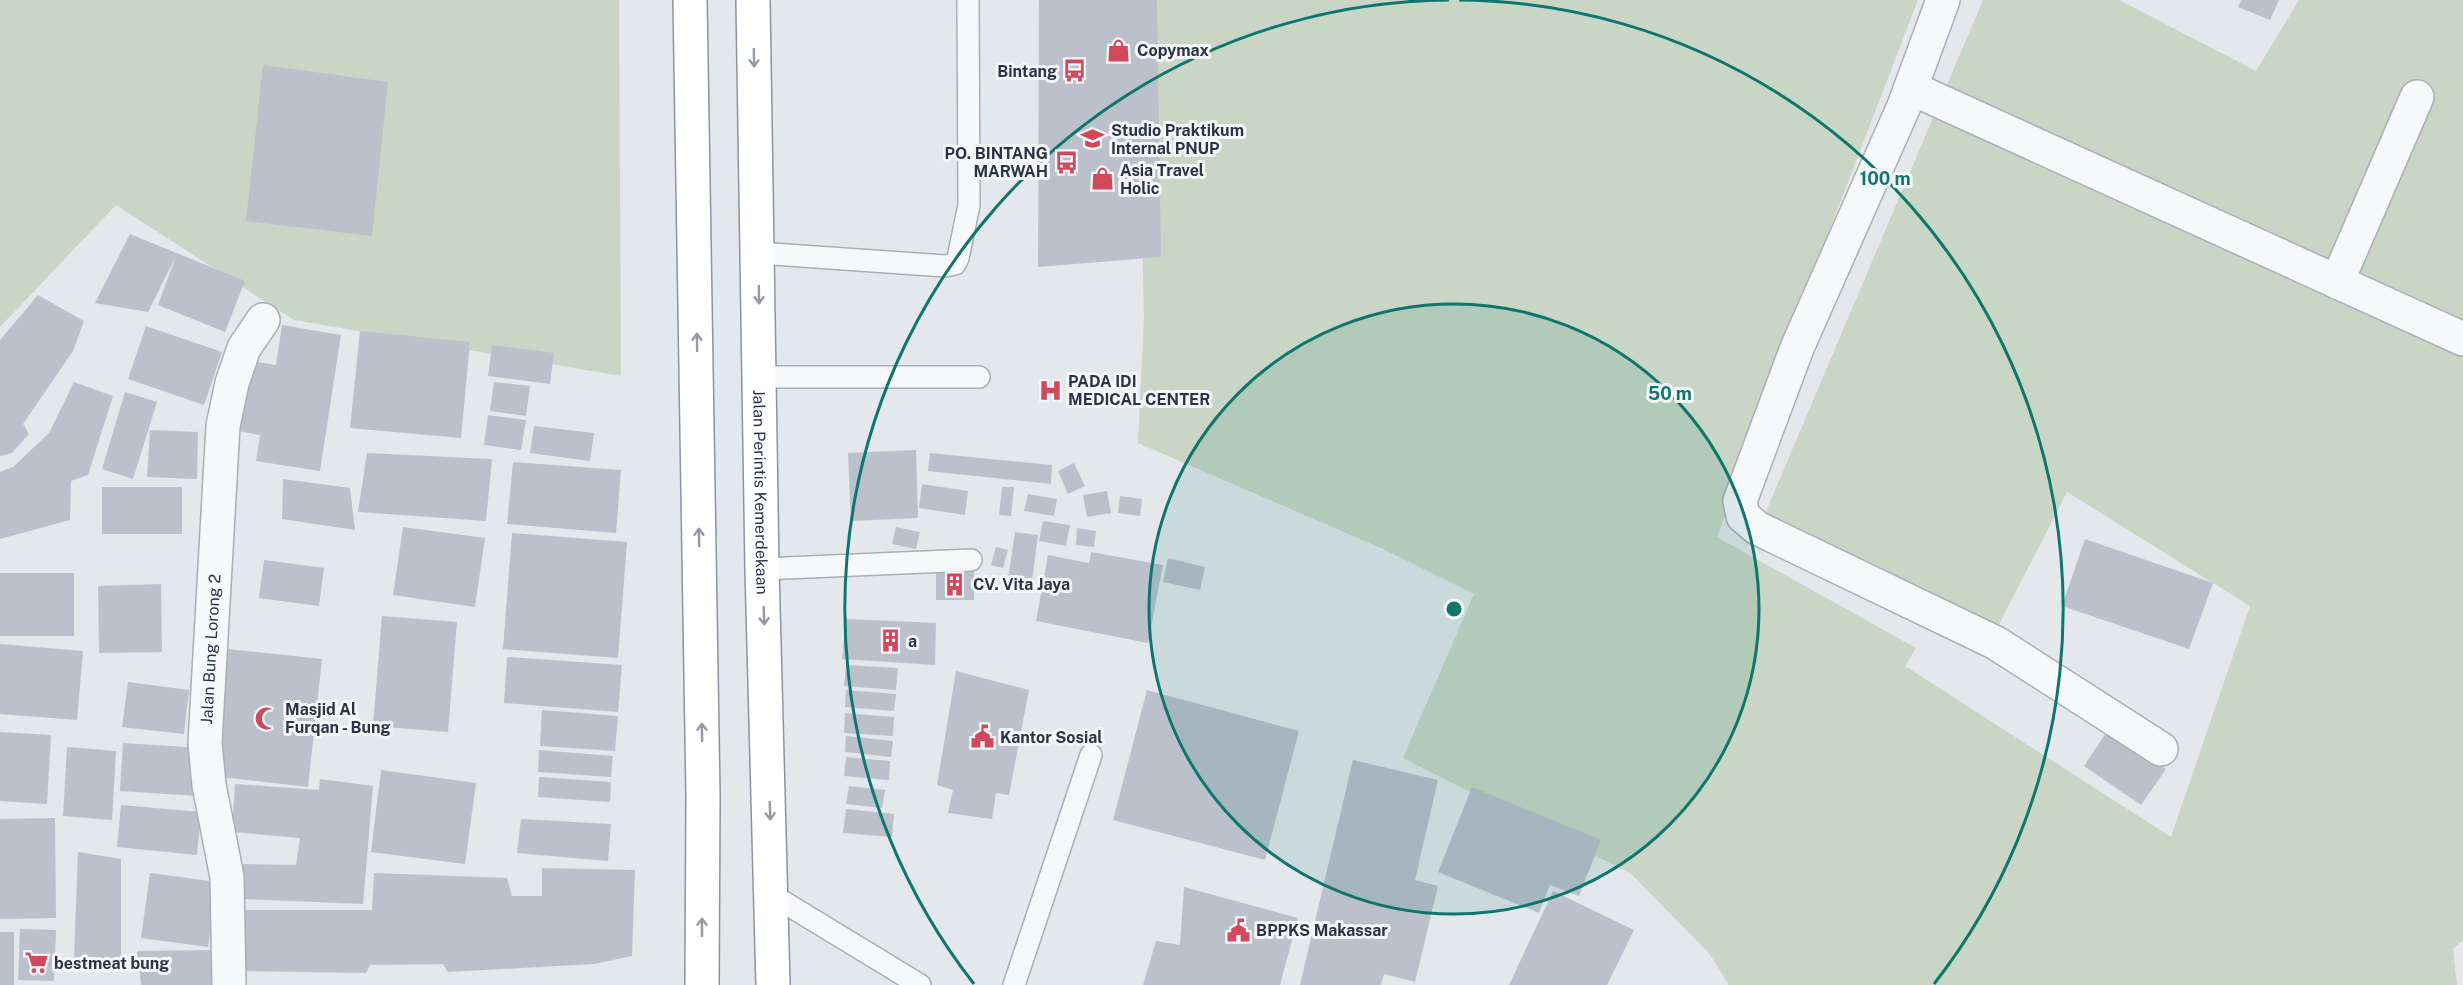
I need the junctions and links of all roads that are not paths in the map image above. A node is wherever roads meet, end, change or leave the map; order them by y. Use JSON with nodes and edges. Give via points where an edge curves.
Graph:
{"nodes":[{"id":1,"x":690,"y":0,"type":"edge"},
{"id":2,"x":753,"y":0,"type":"edge"},
{"id":3,"x":968,"y":0,"type":"edge"},
{"id":4,"x":1943,"y":0,"type":"edge"},
{"id":5,"x":1911,"y":88,"type":"junction"},
{"id":6,"x":2417,"y":98,"type":"dead end"},
{"id":7,"x":759,"y":253,"type":"junction"},
{"id":8,"x":2337,"y":282,"type":"junction"},
{"id":9,"x":263,"y":320,"type":"dead end"},
{"id":10,"x":2461,"y":332,"type":"edge"},
{"id":11,"x":760,"y":376,"type":"junction"},
{"id":12,"x":979,"y":377,"type":"dead end"},
{"id":13,"x":971,"y":560,"type":"dead end"},
{"id":14,"x":762,"y":569,"type":"junction"},
{"id":15,"x":2161,"y":749,"type":"dead end"},
{"id":16,"x":1090,"y":755,"type":"dead end"},
{"id":17,"x":772,"y":895,"type":"junction"},
{"id":18,"x":229,"y":985,"type":"edge"},
{"id":19,"x":702,"y":985,"type":"edge"},
{"id":20,"x":773,"y":985,"type":"edge"},
{"id":21,"x":920,"y":985,"type":"edge"},
{"id":22,"x":1014,"y":985,"type":"edge"}],
"edges":[{"from":19,"to":1,"type":"highway","one_way":true,"via":[[703,795]]},
{"from":2,"to":7,"type":"highway","name":"Jalan Perintis Kemerdekaan","one_way":true},
{"from":3,"to":7,"type":"lane","via":[[969,205],[955,264]]},
{"from":4,"to":5,"type":"street"},
{"from":5,"to":8,"type":"street"},
{"from":5,"to":15,"type":"street","via":[[1797,348],[1740,501],[1743,516],[1757,528],[1996,643]]},
{"from":6,"to":8,"type":"street"},
{"from":7,"to":11,"type":"highway","name":"Jalan Perintis Kemerdekaan","one_way":true},
{"from":8,"to":10,"type":"street"},
{"from":9,"to":18,"type":"street","name":"Jalan Bung Lorong 2","via":[[244,348],[224,426],[206,711],[206,766],[227,877]]},
{"from":11,"to":12,"type":"lane"},
{"from":11,"to":14,"type":"highway","name":"Jalan Perintis Kemerdekaan"},
{"from":13,"to":14,"type":"lane"},
{"from":14,"to":17,"type":"highway","name":"Jalan Perintis Kemerdekaan","one_way":true},
{"from":16,"to":22,"type":"lane"},
{"from":17,"to":20,"type":"highway","name":"Jalan Perintis Kemerdekaan"},
{"from":17,"to":21,"type":"lane"}]}
